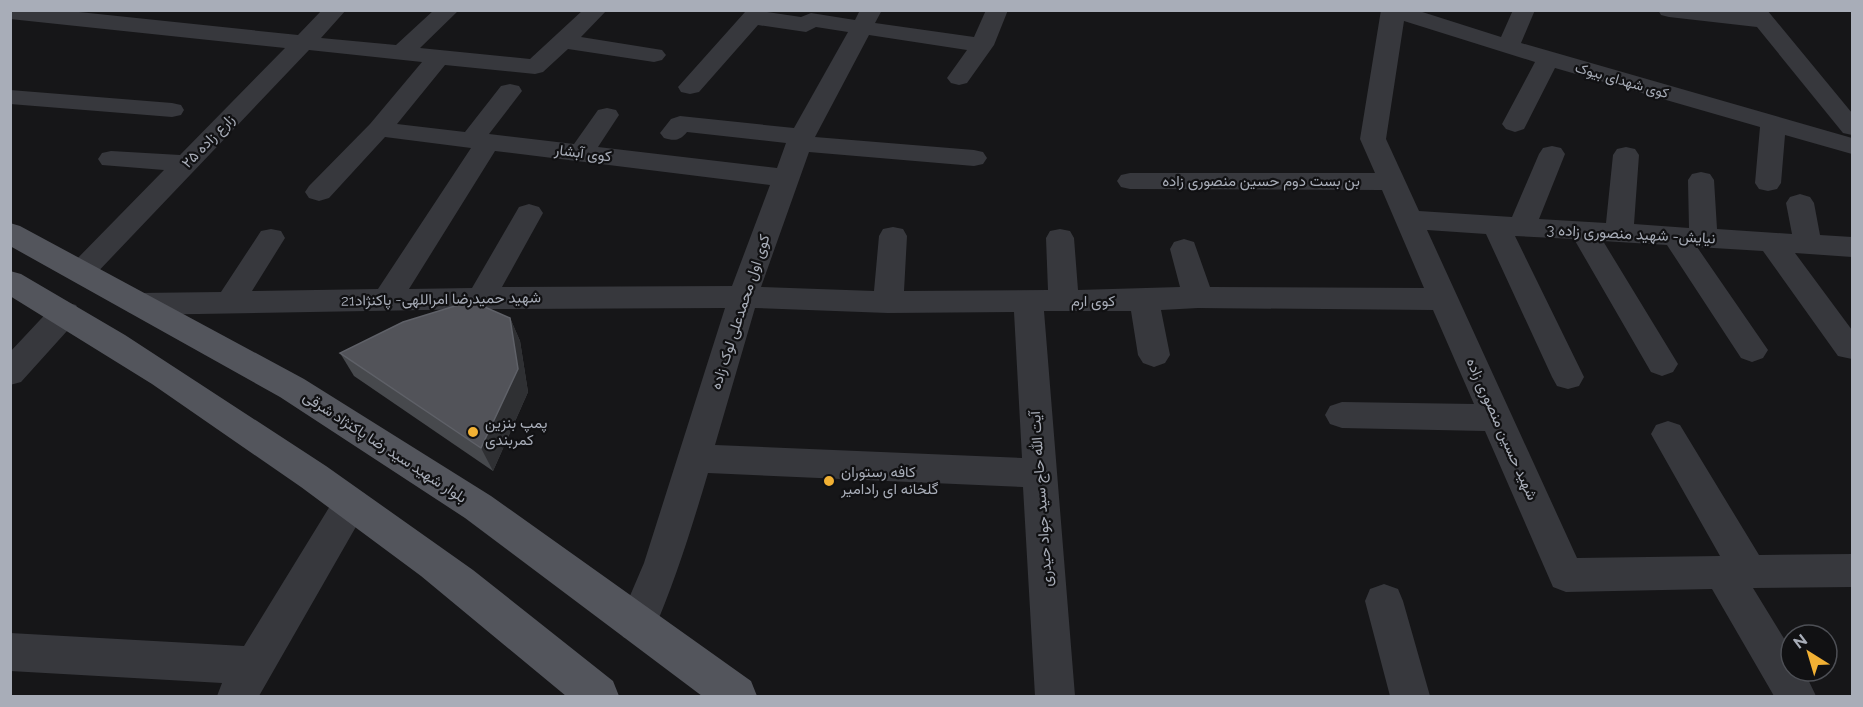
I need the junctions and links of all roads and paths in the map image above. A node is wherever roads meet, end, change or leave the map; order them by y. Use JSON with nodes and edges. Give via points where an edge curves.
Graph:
{"nodes":[{"id":1,"x":165,"y":10,"type":"edge"},
{"id":2,"x":334,"y":10,"type":"edge"},
{"id":3,"x":448,"y":10,"type":"edge"},
{"id":4,"x":596,"y":10,"type":"edge"},
{"id":5,"x":997,"y":10,"type":"edge"},
{"id":6,"x":1524,"y":10,"type":"edge"},
{"id":7,"x":1669,"y":10,"type":"edge"},
{"id":8,"x":1393,"y":11,"type":"edge"},
{"id":9,"x":10,"y":12,"type":"edge"},
{"id":10,"x":755,"y":14,"type":"edge"},
{"id":11,"x":1759,"y":16,"type":"edge"},
{"id":12,"x":866,"y":18,"type":"edge"},
{"id":13,"x":144,"y":26,"type":"junction"},
{"id":14,"x":563,"y":41,"type":"junction"},
{"id":15,"x":302,"y":42,"type":"junction"},
{"id":16,"x":982,"y":45,"type":"junction"},
{"id":17,"x":1509,"y":47,"type":"junction"},
{"id":18,"x":401,"y":53,"type":"junction"},
{"id":19,"x":654,"y":55,"type":"dead end"},
{"id":20,"x":439,"y":57,"type":"junction"},
{"id":21,"x":1548,"y":59,"type":"junction"},
{"id":22,"x":959,"y":78,"type":"dead end"},
{"id":23,"x":690,"y":87,"type":"dead end"},
{"id":24,"x":510,"y":91,"type":"dead end"},
{"id":25,"x":10,"y":97,"type":"edge"},
{"id":26,"x":172,"y":110,"type":"dead end"},
{"id":27,"x":607,"y":115,"type":"dead end"},
{"id":28,"x":1773,"y":123,"type":"junction"},
{"id":29,"x":1515,"y":124,"type":"dead end"},
{"id":30,"x":1852,"y":128,"type":"edge"},
{"id":31,"x":379,"y":129,"type":"junction"},
{"id":32,"x":674,"y":133,"type":"dead end"},
{"id":33,"x":800,"y":140,"type":"junction"},
{"id":34,"x":480,"y":141,"type":"junction"},
{"id":35,"x":1852,"y":146,"type":"edge"},
{"id":36,"x":581,"y":153,"type":"junction"},
{"id":37,"x":1552,"y":154,"type":"dead end"},
{"id":38,"x":1626,"y":155,"type":"dead end"},
{"id":39,"x":974,"y":158,"type":"dead end"},
{"id":40,"x":111,"y":159,"type":"dead end"},
{"id":41,"x":186,"y":163,"type":"junction"},
{"id":42,"x":786,"y":178,"type":"junction"},
{"id":43,"x":1701,"y":180,"type":"dead end"},
{"id":44,"x":1130,"y":181,"type":"dead end"},
{"id":45,"x":1392,"y":182,"type":"junction"},
{"id":46,"x":1768,"y":183,"type":"dead end"},
{"id":47,"x":319,"y":192,"type":"dead end"},
{"id":48,"x":1800,"y":202,"type":"dead end"},
{"id":49,"x":529,"y":213,"type":"dead end"},
{"id":50,"x":1409,"y":220,"type":"junction"},
{"id":51,"x":1509,"y":226,"type":"junction"},
{"id":52,"x":1583,"y":231,"type":"junction"},
{"id":53,"x":10,"y":233,"type":"edge"},
{"id":54,"x":1619,"y":233,"type":"junction"},
{"id":55,"x":893,"y":236,"type":"dead end"},
{"id":56,"x":1689,"y":237,"type":"junction"},
{"id":57,"x":271,"y":238,"type":"dead end"},
{"id":58,"x":1060,"y":238,"type":"dead end"},
{"id":59,"x":1771,"y":242,"type":"junction"},
{"id":60,"x":1808,"y":244,"type":"junction"},
{"id":61,"x":1852,"y":247,"type":"edge"},
{"id":62,"x":1184,"y":249,"type":"dead end"},
{"id":63,"x":81,"y":272,"type":"junction"},
{"id":64,"x":10,"y":282,"type":"edge"},
{"id":65,"x":743,"y":297,"type":"junction"},
{"id":66,"x":1198,"y":297,"type":"junction"},
{"id":67,"x":482,"y":298,"type":"junction"},
{"id":68,"x":1444,"y":299,"type":"junction"},
{"id":69,"x":386,"y":300,"type":"junction"},
{"id":70,"x":1144,"y":300,"type":"junction"},
{"id":71,"x":1028,"y":301,"type":"junction"},
{"id":72,"x":1064,"y":301,"type":"junction"},
{"id":73,"x":230,"y":302,"type":"junction"},
{"id":74,"x":888,"y":302,"type":"junction"},
{"id":75,"x":140,"y":304,"type":"junction"},
{"id":76,"x":65,"y":312,"type":"junction"},
{"id":77,"x":1849,"y":348,"type":"dead end"},
{"id":78,"x":1752,"y":350,"type":"dead end"},
{"id":79,"x":1154,"y":356,"type":"dead end"},
{"id":80,"x":1662,"y":364,"type":"dead end"},
{"id":81,"x":10,"y":373,"type":"edge"},
{"id":82,"x":1568,"y":377,"type":"dead end"},
{"id":83,"x":1342,"y":415,"type":"dead end"},
{"id":84,"x":1498,"y":418,"type":"junction"},
{"id":85,"x":1668,"y":434,"type":"dead end"},
{"id":86,"x":693,"y":458,"type":"junction"},
{"id":87,"x":1039,"y":473,"type":"junction"},
{"id":88,"x":351,"y":504,"type":"junction"},
{"id":89,"x":1852,"y":570,"type":"edge"},
{"id":90,"x":1736,"y":573,"type":"junction"},
{"id":91,"x":1384,"y":601,"type":"dead end"},
{"id":92,"x":638,"y":624,"type":"junction"},
{"id":93,"x":10,"y":652,"type":"edge"},
{"id":94,"x":246,"y":681,"type":"edge"},
{"id":95,"x":598,"y":696,"type":"edge"},
{"id":96,"x":736,"y":696,"type":"edge"},
{"id":97,"x":1055,"y":696,"type":"edge"},
{"id":98,"x":1410,"y":696,"type":"edge"},
{"id":99,"x":1796,"y":696,"type":"edge"}],
"edges":[{"from":1,"to":13,"type":"street"},
{"from":2,"to":15,"type":"street","name":"زارع زاده ۲۵"},
{"from":3,"to":18,"type":"street"},
{"from":4,"to":14,"type":"street"},
{"from":5,"to":16,"type":"street"},
{"from":6,"to":17,"type":"street"},
{"from":7,"to":11,"type":"street"},
{"from":8,"to":17,"type":"street","name":"کوی شهدای بیوک"},
{"from":8,"to":45,"type":"street","name":"شهید حسین منصوری زاده","via":[[1373,139]]},
{"from":9,"to":13,"type":"street"},
{"from":10,"to":12,"type":"street","via":[[806,25],[811,20]]},
{"from":10,"to":23,"type":"street"},
{"from":11,"to":30,"type":"street"},
{"from":12,"to":16,"type":"street"},
{"from":12,"to":33,"type":"street","name":"کوی اول محمدعلی لوک زاده"},
{"from":13,"to":15,"type":"street"},
{"from":14,"to":19,"type":"street"},
{"from":14,"to":20,"type":"street","via":[[535,67]]},
{"from":15,"to":18,"type":"street"},
{"from":15,"to":41,"type":"street","name":"زارع زاده ۲۵"},
{"from":16,"to":22,"type":"street"},
{"from":17,"to":21,"type":"street","name":"کوی شهدای بیوک"},
{"from":18,"to":20,"type":"street"},
{"from":20,"to":31,"type":"street"},
{"from":21,"to":28,"type":"street","name":"کوی شهدای بیوک"},
{"from":21,"to":29,"type":"street"},
{"from":24,"to":34,"type":"street"},
{"from":25,"to":26,"type":"street"},
{"from":27,"to":36,"type":"street"},
{"from":28,"to":35,"type":"street","name":"کوی شهدای بیوک"},
{"from":28,"to":46,"type":"street"},
{"from":31,"to":34,"type":"street","name":"کوی آبشار"},
{"from":31,"to":47,"type":"street"},
{"from":32,"to":33,"type":"street","via":[[680,124]]},
{"from":33,"to":39,"type":"street"},
{"from":33,"to":42,"type":"street","name":"کوی اول محمدعلی لوک زاده"},
{"from":34,"to":36,"type":"street","name":"کوی آبشار"},
{"from":34,"to":69,"type":"street"},
{"from":36,"to":42,"type":"street","name":"کوی آبشار"},
{"from":37,"to":51,"type":"street"},
{"from":38,"to":54,"type":"street"},
{"from":40,"to":41,"type":"street"},
{"from":41,"to":63,"type":"street","name":"زارع زاده ۲۵"},
{"from":42,"to":65,"type":"street","name":"کوی اول محمدعلی لوک زاده"},
{"from":43,"to":56,"type":"street"},
{"from":44,"to":45,"type":"street","name":"بن بست دوم حسین منصوری زاده"},
{"from":45,"to":50,"type":"street","name":"شهید حسین منصوری زاده"},
{"from":48,"to":60,"type":"street"},
{"from":49,"to":67,"type":"street"},
{"from":50,"to":51,"type":"street","name":"نیایش- شهید منصوری زاده 3"},
{"from":50,"to":68,"type":"street","name":"شهید حسین منصوری زاده"},
{"from":51,"to":52,"type":"street","name":"نیایش- شهید منصوری زاده 3"},
{"from":51,"to":82,"type":"street"},
{"from":52,"to":54,"type":"street","name":"نیایش- شهید منصوری زاده 3"},
{"from":52,"to":80,"type":"street"},
{"from":53,"to":63,"type":"main road","name":"بلوار شهید سید رضا پاکنژاد شرقی"},
{"from":54,"to":56,"type":"street","name":"نیایش- شهید منصوری زاده 3"},
{"from":55,"to":74,"type":"street"},
{"from":56,"to":59,"type":"street","name":"نیایش- شهید منصوری زاده 3"},
{"from":56,"to":78,"type":"street"},
{"from":57,"to":73,"type":"street"},
{"from":58,"to":72,"type":"street"},
{"from":59,"to":60,"type":"street","name":"نیایش- شهید منصوری زاده 3"},
{"from":59,"to":77,"type":"street"},
{"from":60,"to":61,"type":"street","name":"نیایش- شهید منصوری زاده 3"},
{"from":62,"to":66,"type":"street"},
{"from":63,"to":75,"type":"main road","name":"بلوار شهید سید رضا پاکنژاد شرقی"},
{"from":64,"to":76,"type":"main road"},
{"from":65,"to":67,"type":"street","name":"شهید حمیدرضا امراللهی- پاکنژاد21"},
{"from":65,"to":74,"type":"street","name":"کوی ارم"},
{"from":65,"to":86,"type":"street","name":"کوی اول محمدعلی لوک زاده"},
{"from":66,"to":68,"type":"street","name":"کوی ارم"},
{"from":66,"to":70,"type":"street","name":"کوی ارم"},
{"from":67,"to":69,"type":"street","name":"شهید حمیدرضا امراللهی- پاکنژاد21"},
{"from":68,"to":84,"type":"street","name":"شهید حسین منصوری زاده"},
{"from":69,"to":73,"type":"street","name":"شهید حمیدرضا امراللهی- پاکنژاد21"},
{"from":70,"to":72,"type":"street","name":"کوی ارم"},
{"from":70,"to":79,"type":"street"},
{"from":71,"to":72,"type":"street","name":"کوی ارم"},
{"from":71,"to":74,"type":"street","name":"کوی ارم"},
{"from":71,"to":87,"type":"street","name":"آیت الله حاج سید جواد حیدری"},
{"from":73,"to":75,"type":"street","name":"شهید حمیدرضا امراللهی- پاکنژاد21"},
{"from":75,"to":92,"type":"main road","name":"بلوار شهید سید رضا پاکنژاد شرقی","via":[[292,388],[443,484]]},
{"from":76,"to":81,"type":"street"},
{"from":76,"to":88,"type":"main road"},
{"from":83,"to":84,"type":"street"},
{"from":84,"to":90,"type":"street","name":"شهید حسین منصوری زاده","via":[[1566,576]]},
{"from":85,"to":90,"type":"street"},
{"from":86,"to":87,"type":"street"},
{"from":86,"to":92,"type":"street","name":"کوی اول محمدعلی لوک زاده","via":[[663,563]]},
{"from":87,"to":97,"type":"street","name":"آیت الله حاج سید جواد حیدری"},
{"from":88,"to":94,"type":"street"},
{"from":88,"to":95,"type":"main road","via":[[412,547]]},
{"from":89,"to":90,"type":"street","name":"شهید حسین منصوری زاده"},
{"from":90,"to":99,"type":"street"},
{"from":91,"to":98,"type":"street"},
{"from":92,"to":96,"type":"main road","name":"بلوار شهید سید رضا پاکنژاد شرقی"},
{"from":93,"to":94,"type":"street"}]}
